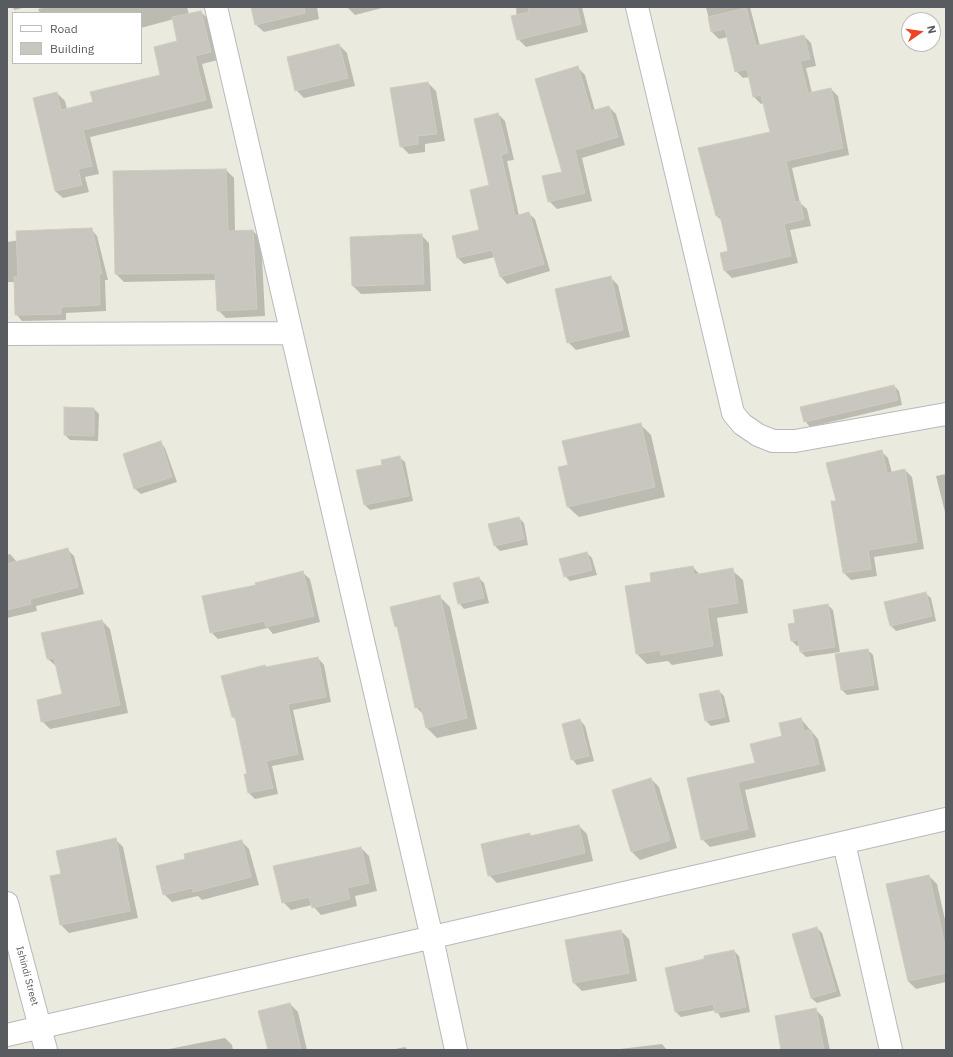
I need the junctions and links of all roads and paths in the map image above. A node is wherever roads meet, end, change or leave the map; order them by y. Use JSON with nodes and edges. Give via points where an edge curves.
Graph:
{"nodes":[{"id":1,"x":216,"y":7,"type":"edge"},
{"id":2,"x":637,"y":7,"type":"edge"},
{"id":3,"x":291,"y":333,"type":"junction"},
{"id":4,"x":7,"y":334,"type":"edge"},
{"id":5,"x":946,"y":414,"type":"edge"},
{"id":6,"x":946,"y":819,"type":"edge"},
{"id":7,"x":844,"y":843,"type":"junction"},
{"id":8,"x":7,"y":903,"type":"edge"},
{"id":9,"x":432,"y":938,"type":"junction"},
{"id":10,"x":40,"y":1027,"type":"junction"},
{"id":11,"x":7,"y":1035,"type":"edge"},
{"id":12,"x":46,"y":1050,"type":"edge"},
{"id":13,"x":456,"y":1050,"type":"edge"},
{"id":14,"x":891,"y":1050,"type":"edge"}],
"edges":[{"from":1,"to":3,"type":"street"},
{"from":2,"to":5,"type":"street","via":[[733,413],[742,424],[758,436],[773,441],[795,441]]},
{"from":3,"to":4,"type":"street"},
{"from":3,"to":9,"type":"street"},
{"from":6,"to":7,"type":"street"},
{"from":7,"to":9,"type":"street"},
{"from":7,"to":14,"type":"street"},
{"from":8,"to":10,"type":"street","name":"Ishindi Street"},
{"from":9,"to":10,"type":"street"},
{"from":9,"to":13,"type":"street"},
{"from":10,"to":11,"type":"street"},
{"from":10,"to":12,"type":"street","name":"Ishindi Street"}]}
